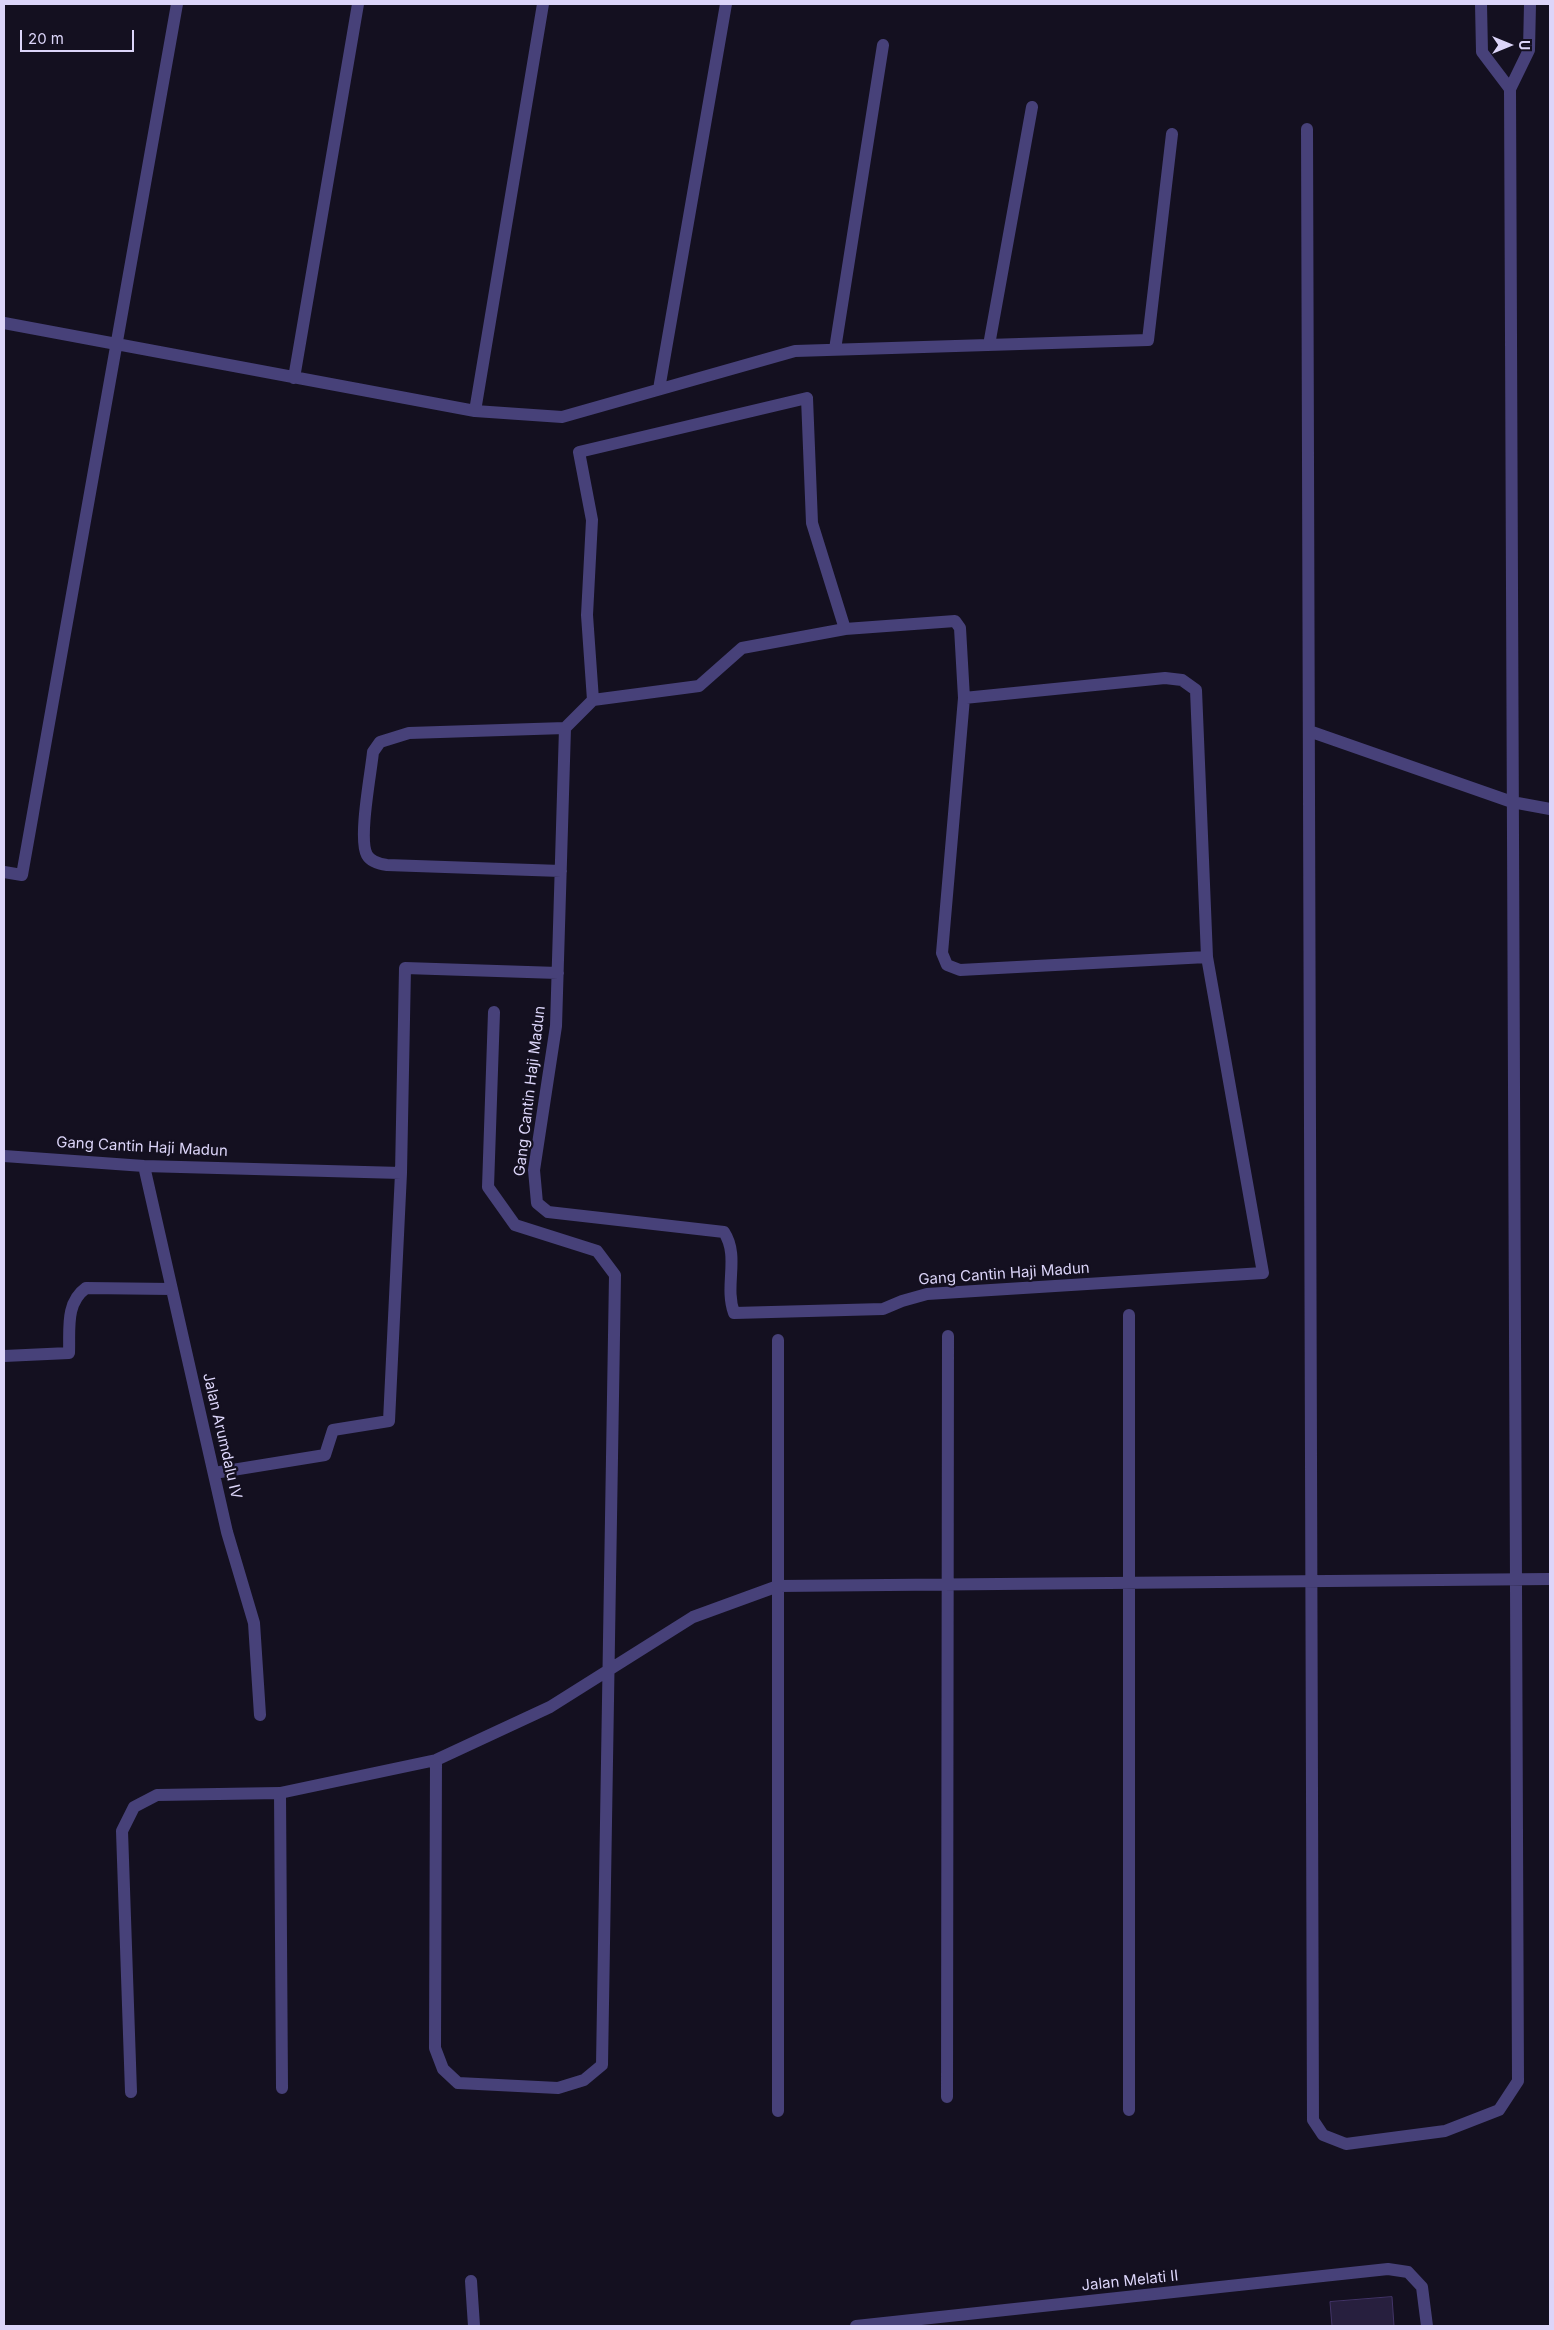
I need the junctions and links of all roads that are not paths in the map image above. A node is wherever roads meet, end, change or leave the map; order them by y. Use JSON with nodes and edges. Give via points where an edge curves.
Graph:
{"nodes":[{"id":1,"x":177,"y":4,"type":"edge"},
{"id":2,"x":358,"y":4,"type":"edge"},
{"id":3,"x":543,"y":4,"type":"edge"},
{"id":4,"x":726,"y":4,"type":"edge"},
{"id":5,"x":1482,"y":4,"type":"edge"},
{"id":6,"x":1530,"y":4,"type":"edge"},
{"id":7,"x":883,"y":45,"type":"dead end"},
{"id":8,"x":1510,"y":90,"type":"junction"},
{"id":9,"x":1032,"y":107,"type":"dead end"},
{"id":10,"x":1308,"y":129,"type":"dead end"},
{"id":11,"x":1172,"y":134,"type":"dead end"},
{"id":12,"x":4,"y":323,"type":"edge"},
{"id":13,"x":117,"y":344,"type":"junction"},
{"id":14,"x":989,"y":345,"type":"junction"},
{"id":15,"x":835,"y":349,"type":"junction"},
{"id":16,"x":294,"y":378,"type":"junction"},
{"id":17,"x":659,"y":389,"type":"junction"},
{"id":18,"x":475,"y":411,"type":"junction"},
{"id":19,"x":845,"y":629,"type":"junction"},
{"id":20,"x":964,"y":698,"type":"junction"},
{"id":21,"x":593,"y":700,"type":"junction"},
{"id":22,"x":565,"y":728,"type":"junction"},
{"id":23,"x":1309,"y":731,"type":"junction"},
{"id":24,"x":1512,"y":802,"type":"junction"},
{"id":25,"x":1550,"y":809,"type":"edge"},
{"id":26,"x":561,"y":871,"type":"junction"},
{"id":27,"x":4,"y":872,"type":"edge"},
{"id":28,"x":1207,"y":957,"type":"junction"},
{"id":29,"x":558,"y":973,"type":"junction"},
{"id":30,"x":494,"y":1012,"type":"dead end"},
{"id":31,"x":4,"y":1156,"type":"edge"},
{"id":32,"x":144,"y":1166,"type":"junction"},
{"id":33,"x":401,"y":1173,"type":"junction"},
{"id":34,"x":172,"y":1289,"type":"junction"},
{"id":35,"x":1129,"y":1314,"type":"dead end"},
{"id":36,"x":948,"y":1336,"type":"dead end"},
{"id":37,"x":778,"y":1340,"type":"dead end"},
{"id":38,"x":4,"y":1356,"type":"edge"},
{"id":39,"x":214,"y":1473,"type":"junction"},
{"id":40,"x":1550,"y":1579,"type":"edge"},
{"id":41,"x":1515,"y":1580,"type":"junction"},
{"id":42,"x":1311,"y":1581,"type":"junction"},
{"id":43,"x":1129,"y":1583,"type":"junction"},
{"id":44,"x":948,"y":1584,"type":"junction"},
{"id":45,"x":778,"y":1586,"type":"junction"},
{"id":46,"x":608,"y":1670,"type":"junction"},
{"id":47,"x":260,"y":1715,"type":"dead end"},
{"id":48,"x":436,"y":1760,"type":"junction"},
{"id":49,"x":280,"y":1793,"type":"junction"},
{"id":50,"x":282,"y":2088,"type":"dead end"},
{"id":51,"x":130,"y":2092,"type":"dead end"},
{"id":52,"x":946,"y":2097,"type":"dead end"},
{"id":53,"x":1129,"y":2110,"type":"dead end"},
{"id":54,"x":778,"y":2111,"type":"dead end"},
{"id":55,"x":471,"y":2281,"type":"dead end"},
{"id":56,"x":474,"y":2326,"type":"edge"},
{"id":57,"x":856,"y":2326,"type":"edge"},
{"id":58,"x":1427,"y":2326,"type":"edge"}],
"edges":[{"from":1,"to":13,"type":"street"},
{"from":2,"to":16,"type":"street"},
{"from":3,"to":18,"type":"street"},
{"from":4,"to":17,"type":"street"},
{"from":5,"to":8,"type":"street","via":[[1482,52]]},
{"from":6,"to":8,"type":"street","via":[[1529,50]]},
{"from":7,"to":15,"type":"street"},
{"from":8,"to":24,"type":"street"},
{"from":9,"to":14,"type":"street"},
{"from":10,"to":23,"type":"street"},
{"from":11,"to":14,"type":"street","via":[[1148,340]]},
{"from":12,"to":13,"type":"street"},
{"from":13,"to":16,"type":"street"},
{"from":13,"to":27,"type":"street","via":[[22,875]]},
{"from":14,"to":15,"type":"street"},
{"from":15,"to":17,"type":"street","via":[[795,351]]},
{"from":16,"to":18,"type":"street"},
{"from":17,"to":18,"type":"street","via":[[562,417]]},
{"from":19,"to":20,"type":"street","via":[[955,621],[960,628]]},
{"from":19,"to":21,"type":"street","via":[[742,648],[699,686]]},
{"from":19,"to":21,"type":"street","via":[[812,523],[807,398],[579,452],[592,520],[587,615]]},
{"from":20,"to":28,"type":"street","via":[[1165,678],[1182,680],[1196,690]]},
{"from":20,"to":28,"type":"street","via":[[942,953],[947,965],[960,970]]},
{"from":21,"to":22,"type":"street"},
{"from":22,"to":26,"type":"street","name":"Gang Cantin Haji Madun"},
{"from":22,"to":26,"type":"street","via":[[409,733],[380,742],[373,752],[362,841],[367,855],[374,862],[386,866]]},
{"from":23,"to":24,"type":"street"},
{"from":23,"to":42,"type":"street"},
{"from":24,"to":25,"type":"street"},
{"from":24,"to":41,"type":"street"},
{"from":26,"to":29,"type":"street","name":"Gang Cantin Haji Madun"},
{"from":28,"to":29,"type":"street","name":"Gang Cantin Haji Madun","via":[[1263,1273],[927,1294],[883,1309],[734,1313],[730,1302],[732,1244],[724,1232],[548,1212],[537,1203],[534,1170],[556,1026]]},
{"from":29,"to":33,"type":"street","via":[[406,968]]},
{"from":30,"to":46,"type":"street","via":[[488,1187],[516,1225],[597,1251],[615,1275]]},
{"from":31,"to":32,"type":"street","name":"Gang Cantin Haji Madun"},
{"from":32,"to":33,"type":"street","name":"Gang Cantin Haji Madun"},
{"from":32,"to":34,"type":"street","name":"Jalan Arumdalu IV"},
{"from":33,"to":39,"type":"street","via":[[389,1421],[333,1430],[325,1455]]},
{"from":34,"to":38,"type":"street","via":[[86,1288],[76,1295],[70,1310],[69,1353]]},
{"from":34,"to":39,"type":"street","name":"Jalan Arumdalu IV"},
{"from":35,"to":43,"type":"street"},
{"from":36,"to":44,"type":"street"},
{"from":37,"to":45,"type":"street"},
{"from":39,"to":47,"type":"street","name":"Jalan Arumdalu IV","via":[[227,1532],[254,1623]]},
{"from":40,"to":41,"type":"street"},
{"from":41,"to":42,"type":"street"},
{"from":41,"to":42,"type":"street","via":[[1518,2081],[1499,2110],[1445,2131],[1346,2144],[1323,2135],[1312,2120]]},
{"from":42,"to":43,"type":"street"},
{"from":43,"to":44,"type":"street"},
{"from":43,"to":53,"type":"street"},
{"from":44,"to":45,"type":"street"},
{"from":44,"to":52,"type":"street"},
{"from":45,"to":46,"type":"street","via":[[693,1618]]},
{"from":45,"to":54,"type":"street"},
{"from":46,"to":48,"type":"street","via":[[550,1707]]},
{"from":46,"to":48,"type":"street","via":[[602,2065],[584,2080],[558,2088],[458,2083],[443,2069],[435,2048]]},
{"from":48,"to":49,"type":"street"},
{"from":49,"to":50,"type":"street"},
{"from":49,"to":51,"type":"street","via":[[157,1795],[134,1806],[122,1831]]},
{"from":55,"to":56,"type":"street"},
{"from":57,"to":58,"type":"street","name":"Jalan Melati II","via":[[1388,2270],[1408,2272],[1422,2287]]}]}
